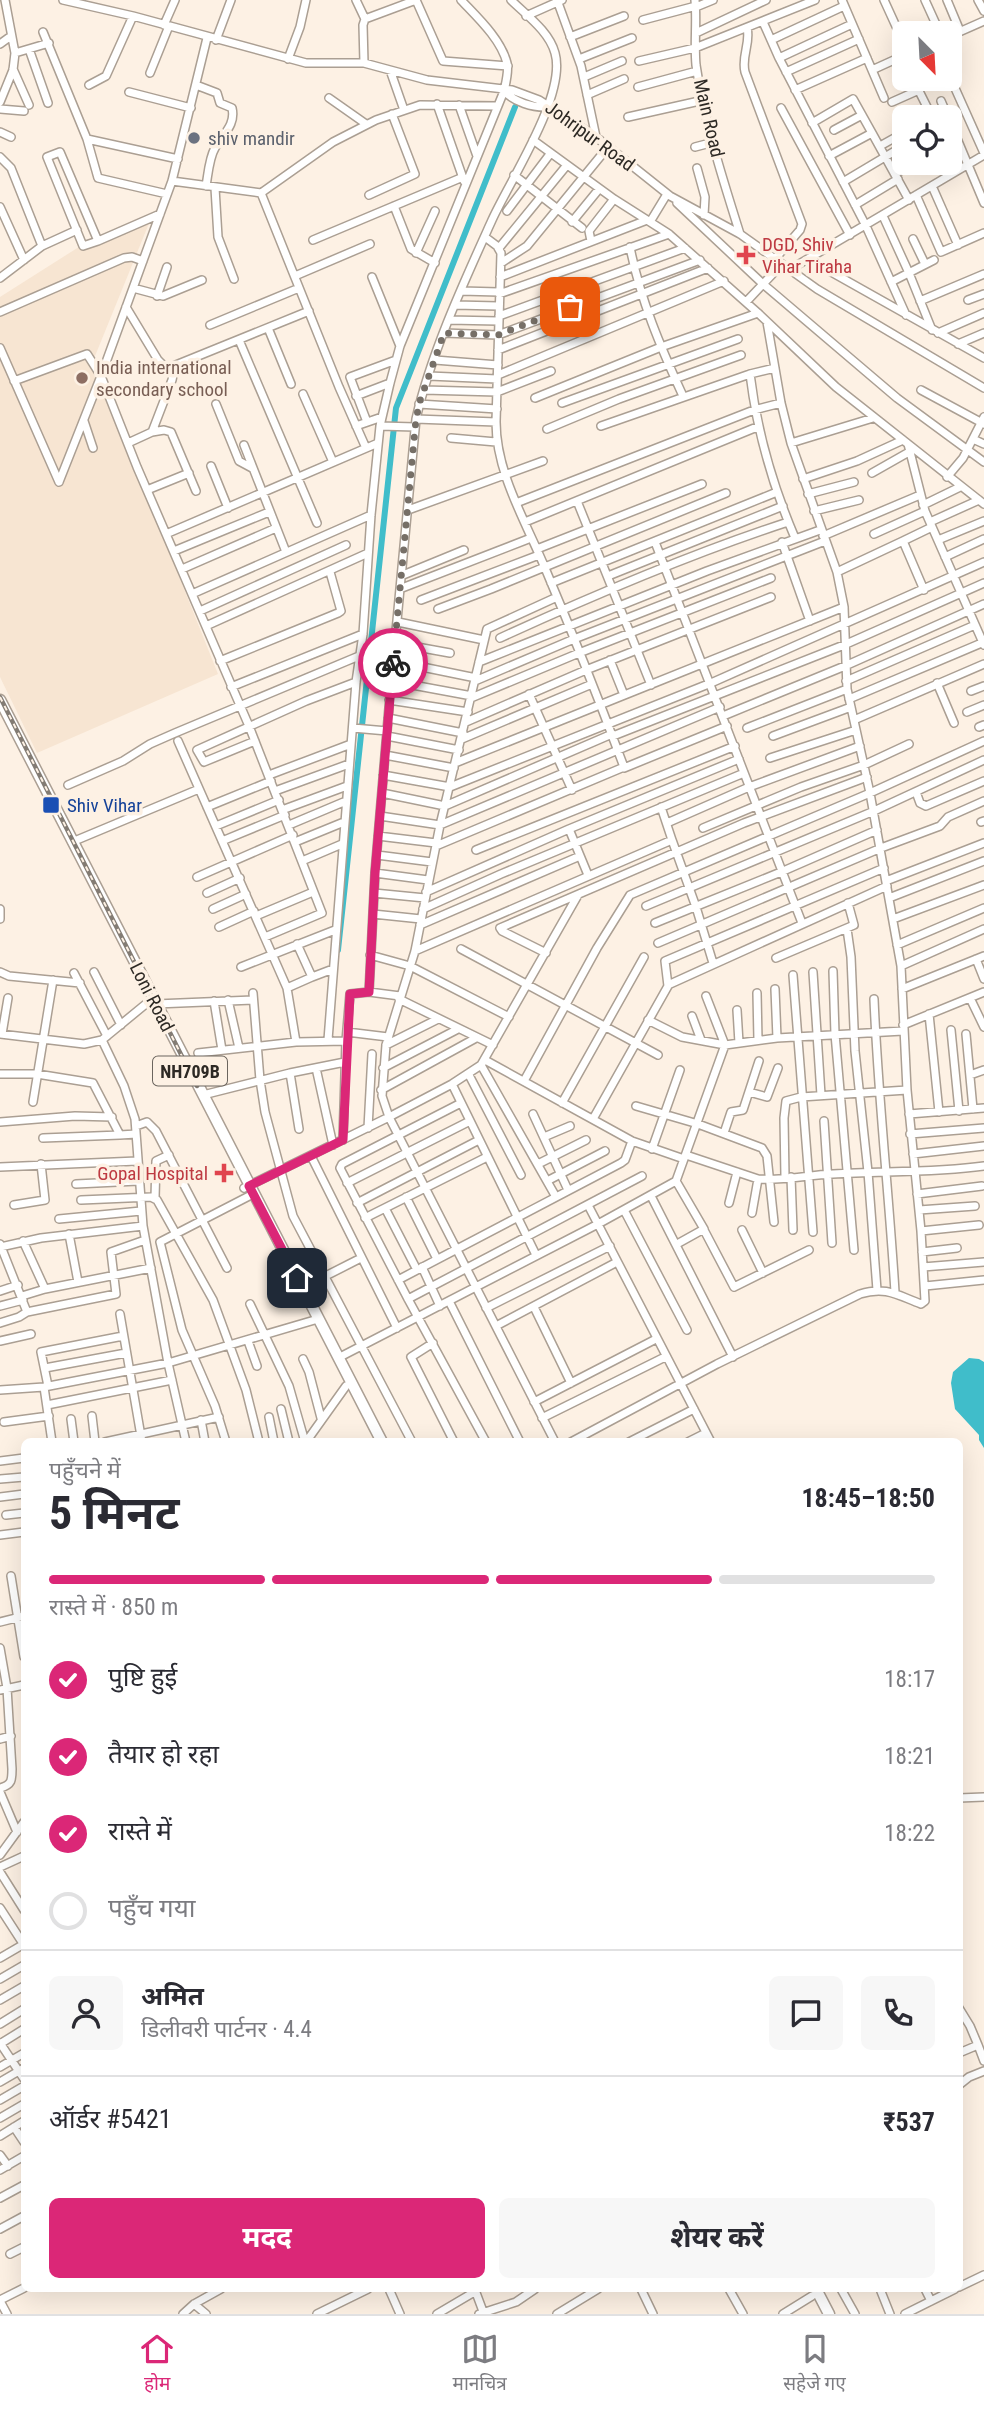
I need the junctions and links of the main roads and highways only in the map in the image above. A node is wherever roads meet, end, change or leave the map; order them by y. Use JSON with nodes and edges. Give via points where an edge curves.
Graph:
{"nodes":[{"id":1,"x":0,"y":700,"type":"edge"},
{"id":2,"x":0,"y":714,"type":"edge"},
{"id":3,"x":151,"y":1004,"type":"junction"},
{"id":4,"x":249,"y":1191,"type":"junction"},
{"id":5,"x":315,"y":1320,"type":"junction"},
{"id":6,"x":373,"y":1438,"type":"edge"},
{"id":7,"x":380,"y":1438,"type":"edge"},
{"id":8,"x":812,"y":2292,"type":"edge"},
{"id":9,"x":813,"y":2292,"type":"edge"},
{"id":10,"x":821,"y":2314,"type":"edge"},
{"id":11,"x":829,"y":2314,"type":"edge"}],
"edges":[{"from":1,"to":3,"type":"highway","name":"Loni Road","number":"NH709B"},
{"from":2,"to":3,"type":"highway","name":"Loni Road","number":"NH709B"},
{"from":3,"to":4,"type":"highway","name":"Loni Road","number":"NH709B"},
{"from":3,"to":4,"type":"highway","name":"Loni Road","number":"NH709B","via":[[203,1095]]},
{"from":4,"to":5,"type":"highway","name":"Loni Road","number":"NH709B"},
{"from":4,"to":5,"type":"highway","name":"Loni Road","number":"NH709B"},
{"from":5,"to":6,"type":"highway","name":"Loni Road","number":"NH709B"},
{"from":5,"to":7,"type":"highway","name":"Loni Road","number":"NH709B"},
{"from":8,"to":10,"type":"highway"},
{"from":9,"to":11,"type":"highway"}]}
